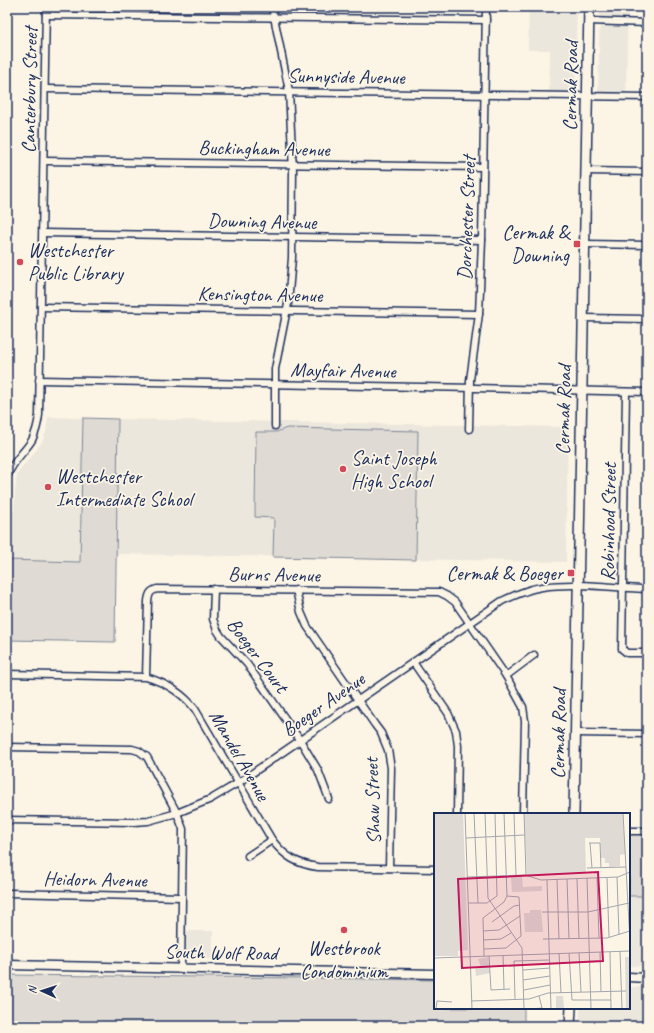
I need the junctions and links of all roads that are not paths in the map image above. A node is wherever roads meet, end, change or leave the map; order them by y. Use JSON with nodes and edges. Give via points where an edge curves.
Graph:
{"nodes":[{"id":1,"x":46,"y":7,"type":"edge"},
{"id":2,"x":272,"y":7,"type":"edge"},
{"id":3,"x":486,"y":7,"type":"edge"},
{"id":4,"x":589,"y":7,"type":"edge"},
{"id":5,"x":46,"y":14,"type":"junction"},
{"id":6,"x":275,"y":18,"type":"junction"},
{"id":7,"x":486,"y":20,"type":"junction"},
{"id":8,"x":589,"y":22,"type":"junction"},
{"id":9,"x":647,"y":23,"type":"edge"},
{"id":10,"x":45,"y":89,"type":"junction"},
{"id":11,"x":289,"y":91,"type":"junction"},
{"id":12,"x":484,"y":94,"type":"junction"},
{"id":13,"x":588,"y":96,"type":"junction"},
{"id":14,"x":647,"y":97,"type":"edge"},
{"id":15,"x":44,"y":161,"type":"junction"},
{"id":16,"x":292,"y":165,"type":"junction"},
{"id":17,"x":483,"y":167,"type":"junction"},
{"id":18,"x":586,"y":171,"type":"junction"},
{"id":19,"x":647,"y":172,"type":"edge"},
{"id":20,"x":42,"y":234,"type":"junction"},
{"id":21,"x":293,"y":238,"type":"junction"},
{"id":22,"x":482,"y":240,"type":"junction"},
{"id":23,"x":585,"y":244,"type":"junction"},
{"id":24,"x":647,"y":245,"type":"edge"},
{"id":25,"x":41,"y":307,"type":"junction"},
{"id":26,"x":287,"y":310,"type":"junction"},
{"id":27,"x":479,"y":314,"type":"junction"},
{"id":28,"x":583,"y":318,"type":"junction"},
{"id":29,"x":647,"y":319,"type":"edge"},
{"id":30,"x":39,"y":380,"type":"junction"},
{"id":31,"x":276,"y":385,"type":"junction"},
{"id":32,"x":469,"y":388,"type":"junction"},
{"id":33,"x":581,"y":391,"type":"junction"},
{"id":34,"x":626,"y":392,"type":"junction"},
{"id":35,"x":647,"y":392,"type":"edge"},
{"id":36,"x":275,"y":426,"type":"dead end"},
{"id":37,"x":469,"y":429,"type":"dead end"},
{"id":38,"x":7,"y":476,"type":"edge"},
{"id":39,"x":578,"y":586,"type":"junction"},
{"id":40,"x":623,"y":588,"type":"junction"},
{"id":41,"x":214,"y":589,"type":"junction"},
{"id":42,"x":647,"y":589,"type":"edge"},
{"id":43,"x":296,"y":590,"type":"junction"},
{"id":44,"x":469,"y":622,"type":"junction"},
{"id":45,"x":647,"y":653,"type":"edge"},
{"id":46,"x":534,"y":655,"type":"dead end"},
{"id":47,"x":413,"y":662,"type":"junction"},
{"id":48,"x":7,"y":674,"type":"edge"},
{"id":49,"x":506,"y":676,"type":"junction"},
{"id":50,"x":146,"y":677,"type":"junction"},
{"id":51,"x":358,"y":700,"type":"junction"},
{"id":52,"x":576,"y":732,"type":"junction"},
{"id":53,"x":647,"y":734,"type":"edge"},
{"id":54,"x":300,"y":740,"type":"junction"},
{"id":55,"x":7,"y":748,"type":"edge"},
{"id":56,"x":238,"y":783,"type":"junction"},
{"id":57,"x":329,"y":799,"type":"dead end"},
{"id":58,"x":177,"y":813,"type":"junction"},
{"id":59,"x":457,"y":813,"type":"edge"},
{"id":60,"x":523,"y":813,"type":"edge"},
{"id":61,"x":574,"y":813,"type":"edge"},
{"id":62,"x":7,"y":820,"type":"edge"},
{"id":63,"x":630,"y":831,"type":"edge"},
{"id":64,"x":647,"y":831,"type":"edge"},
{"id":65,"x":272,"y":840,"type":"junction"},
{"id":66,"x":248,"y":856,"type":"dead end"},
{"id":67,"x":389,"y":868,"type":"junction"},
{"id":68,"x":434,"y":869,"type":"edge"},
{"id":69,"x":7,"y":893,"type":"edge"},
{"id":70,"x":182,"y":897,"type":"junction"},
{"id":71,"x":7,"y":965,"type":"edge"},
{"id":72,"x":181,"y":968,"type":"junction"},
{"id":73,"x":434,"y":974,"type":"edge"},
{"id":74,"x":630,"y":977,"type":"edge"},
{"id":75,"x":647,"y":978,"type":"edge"},
{"id":76,"x":570,"y":1009,"type":"edge"},
{"id":77,"x":570,"y":1026,"type":"edge"}],
"edges":[{"from":1,"to":5,"type":"street","name":"Canterbury Street"},
{"from":2,"to":6,"type":"street"},
{"from":3,"to":7,"type":"street","name":"Dorchester Street"},
{"from":4,"to":8,"type":"main road","name":"Cermak Road"},
{"from":5,"to":6,"type":"street"},
{"from":5,"to":10,"type":"street","name":"Canterbury Street"},
{"from":6,"to":7,"type":"street"},
{"from":6,"to":11,"type":"street"},
{"from":7,"to":12,"type":"street","name":"Dorchester Street"},
{"from":8,"to":9,"type":"street"},
{"from":8,"to":13,"type":"main road","name":"Cermak Road"},
{"from":10,"to":11,"type":"street","name":"Sunnyside Avenue"},
{"from":10,"to":15,"type":"street","name":"Canterbury Street"},
{"from":11,"to":12,"type":"street","name":"Sunnyside Avenue"},
{"from":11,"to":16,"type":"street"},
{"from":12,"to":13,"type":"street","name":"Sunnyside Avenue"},
{"from":12,"to":17,"type":"street","name":"Dorchester Street"},
{"from":13,"to":14,"type":"street","name":"Sunnyside Avenue"},
{"from":13,"to":18,"type":"main road","name":"Cermak Road"},
{"from":15,"to":16,"type":"street","name":"Buckingham Avenue"},
{"from":15,"to":20,"type":"street","name":"Canterbury Street"},
{"from":16,"to":17,"type":"street","name":"Buckingham Avenue"},
{"from":16,"to":21,"type":"street"},
{"from":17,"to":22,"type":"street","name":"Dorchester Street"},
{"from":18,"to":19,"type":"street"},
{"from":18,"to":23,"type":"main road","name":"Cermak Road"},
{"from":20,"to":21,"type":"street","name":"Downing Avenue"},
{"from":20,"to":25,"type":"street","name":"Canterbury Street"},
{"from":21,"to":22,"type":"street","name":"Downing Avenue"},
{"from":21,"to":26,"type":"street"},
{"from":22,"to":27,"type":"street","name":"Dorchester Street"},
{"from":23,"to":24,"type":"street"},
{"from":23,"to":28,"type":"main road","name":"Cermak Road"},
{"from":25,"to":26,"type":"street","name":"Kensington Avenue"},
{"from":25,"to":30,"type":"street","name":"Canterbury Street"},
{"from":26,"to":27,"type":"street","name":"Kensington Avenue"},
{"from":26,"to":31,"type":"street","via":[[276,362]]},
{"from":27,"to":32,"type":"street","name":"Dorchester Street"},
{"from":28,"to":29,"type":"street"},
{"from":28,"to":33,"type":"main road","name":"Cermak Road"},
{"from":30,"to":31,"type":"street","name":"Mayfair Avenue"},
{"from":30,"to":38,"type":"street","name":"Canterbury Street","via":[[35,432],[16,458]]},
{"from":31,"to":32,"type":"street","name":"Mayfair Avenue"},
{"from":31,"to":36,"type":"street"},
{"from":32,"to":33,"type":"street","name":"Mayfair Avenue"},
{"from":32,"to":37,"type":"street","name":"Dorchester Street"},
{"from":33,"to":34,"type":"street","name":"Mayfair Avenue"},
{"from":33,"to":39,"type":"main road","name":"Cermak Road"},
{"from":34,"to":35,"type":"street","name":"Mayfair Avenue"},
{"from":34,"to":40,"type":"street","name":"Robinhood Street"},
{"from":39,"to":40,"type":"street","name":"Boeger Avenue"},
{"from":39,"to":44,"type":"street","name":"Boeger Avenue","via":[[541,587],[521,593],[502,601]]},
{"from":39,"to":52,"type":"main road","name":"Cermak Road"},
{"from":40,"to":42,"type":"street","name":"Boeger Avenue"},
{"from":40,"to":45,"type":"street","name":"Robinhood Street","via":[[624,651]]},
{"from":41,"to":43,"type":"street","name":"Burns Avenue"},
{"from":41,"to":50,"type":"street","name":"Burns Avenue","via":[[157,589],[149,594]]},
{"from":41,"to":54,"type":"street","name":"Boeger Court","via":[[213,619],[217,630],[248,664]]},
{"from":43,"to":44,"type":"street","name":"Burns Avenue","via":[[439,592],[455,602]]},
{"from":43,"to":51,"type":"street","name":"Shaw Street","via":[[300,612],[307,626]]},
{"from":44,"to":47,"type":"street","name":"Boeger Avenue"},
{"from":44,"to":49,"type":"street","name":"Burns Avenue"},
{"from":46,"to":49,"type":"street"},
{"from":47,"to":51,"type":"street","name":"Boeger Avenue"},
{"from":47,"to":59,"type":"street","via":[[448,713],[456,731]]},
{"from":48,"to":50,"type":"street","name":"Mandel Avenue"},
{"from":49,"to":60,"type":"street","name":"Burns Avenue","via":[[517,695],[524,715]]},
{"from":50,"to":56,"type":"street","name":"Mandel Avenue","via":[[169,686],[189,701]]},
{"from":51,"to":54,"type":"street","name":"Boeger Avenue"},
{"from":51,"to":67,"type":"street","name":"Shaw Street","via":[[380,733],[390,760]]},
{"from":52,"to":53,"type":"street"},
{"from":52,"to":61,"type":"main road","name":"Cermak Road"},
{"from":54,"to":56,"type":"street","name":"Boeger Avenue"},
{"from":54,"to":57,"type":"street","name":"Boeger Court","via":[[318,770]]},
{"from":55,"to":58,"type":"street","via":[[139,751],[151,762]]},
{"from":56,"to":58,"type":"street","name":"Boeger Avenue","via":[[211,799]]},
{"from":56,"to":65,"type":"street","name":"Mandel Avenue"},
{"from":58,"to":62,"type":"street","name":"Boeger Avenue","via":[[134,822]]},
{"from":58,"to":70,"type":"street","via":[[183,829]]},
{"from":63,"to":64,"type":"street"},
{"from":65,"to":66,"type":"street"},
{"from":65,"to":67,"type":"street","name":"Mandel Avenue","via":[[285,855],[310,866]]},
{"from":67,"to":68,"type":"street","name":"Mandel Avenue"},
{"from":69,"to":70,"type":"street","name":"Heidorn Avenue"},
{"from":70,"to":72,"type":"street"},
{"from":71,"to":72,"type":"main road","name":"South Wolf Road"},
{"from":72,"to":73,"type":"main road","name":"South Wolf Road"},
{"from":74,"to":75,"type":"main road"},
{"from":76,"to":77,"type":"main road"}]}
